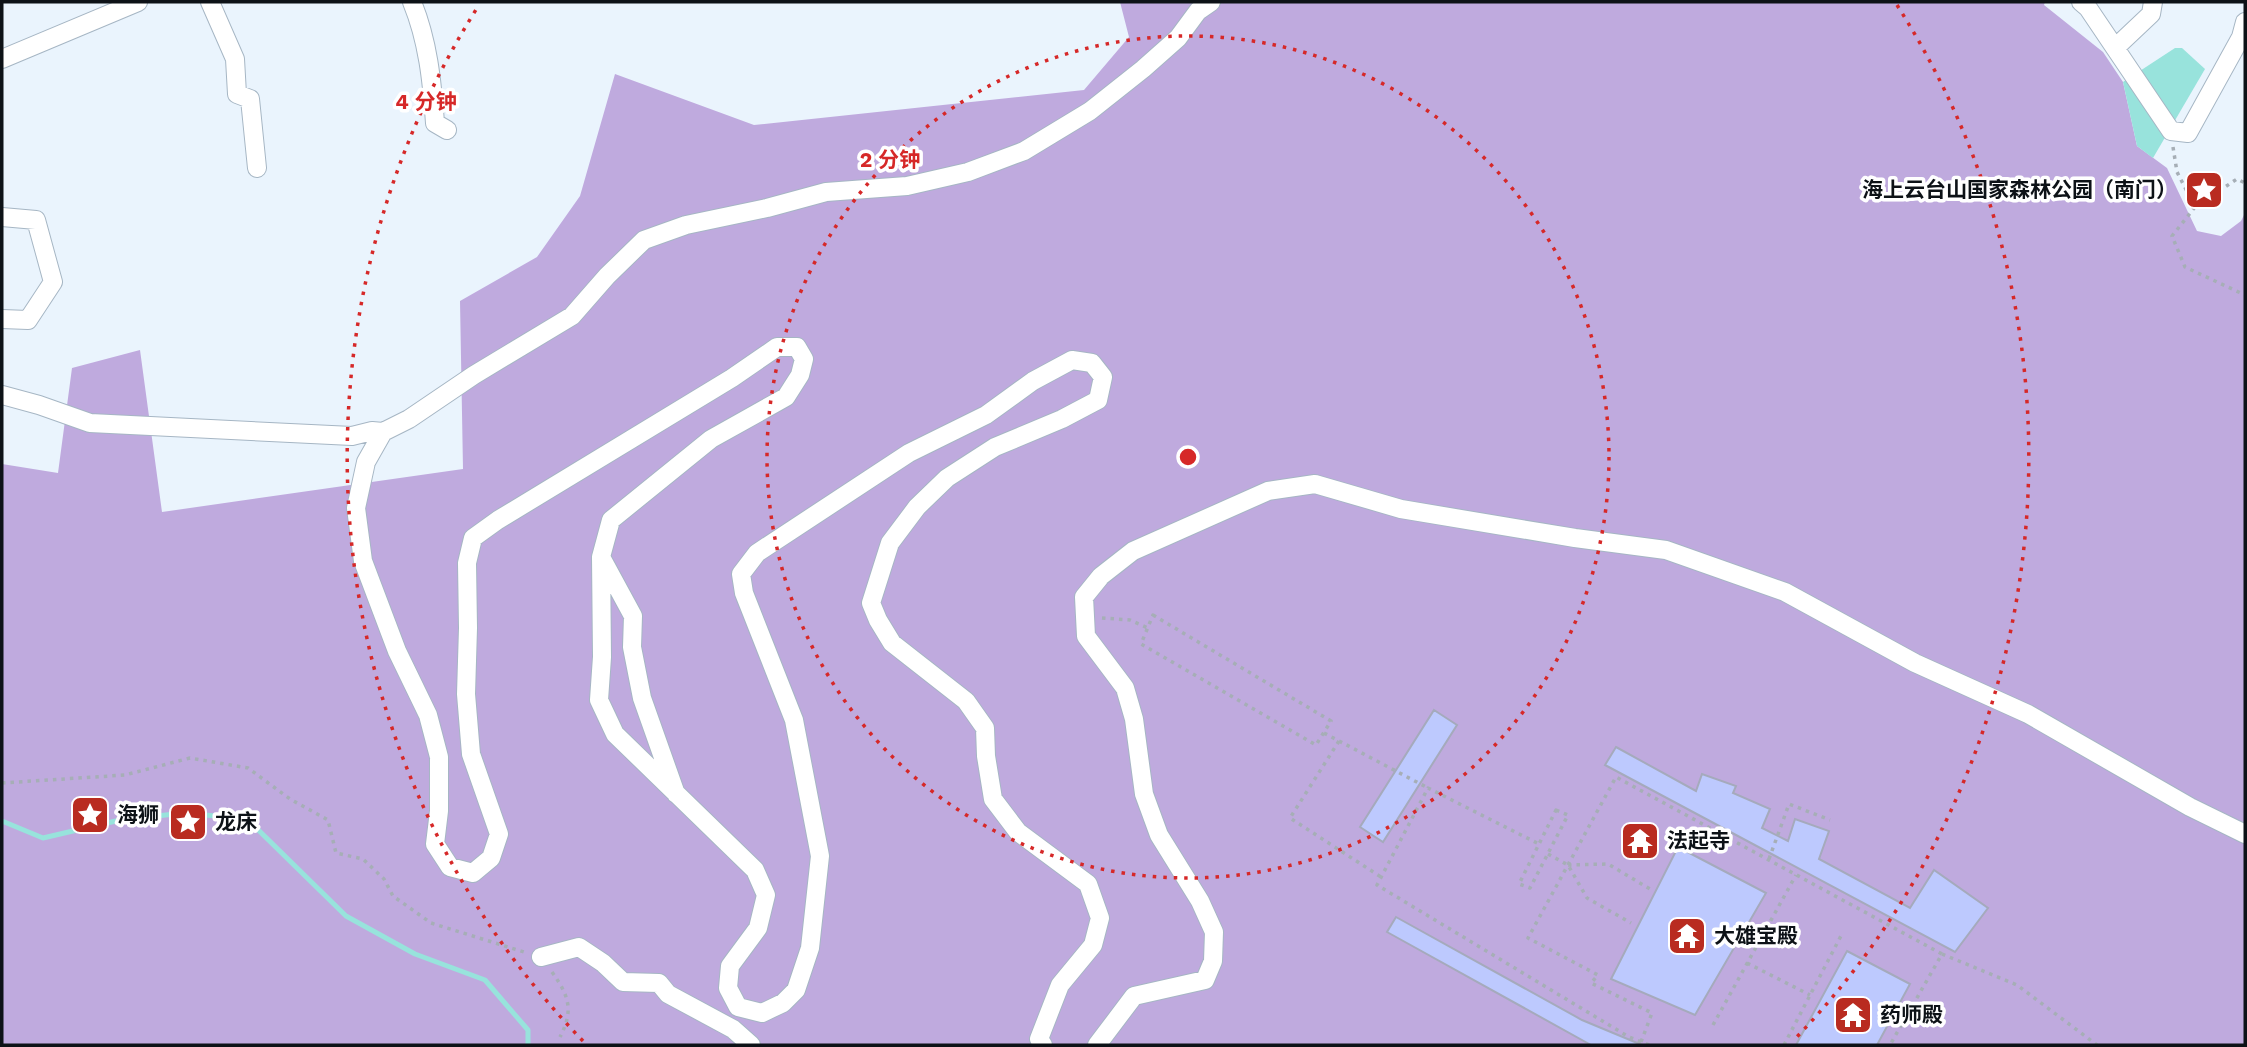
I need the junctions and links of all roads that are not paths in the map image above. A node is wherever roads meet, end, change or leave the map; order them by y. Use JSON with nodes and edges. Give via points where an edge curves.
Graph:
{"nodes":[{"id":1,"x":138,"y":2,"type":"edge"},
{"id":2,"x":210,"y":2,"type":"edge"},
{"id":3,"x":412,"y":2,"type":"edge"},
{"id":4,"x":1211,"y":2,"type":"edge"},
{"id":5,"x":2081,"y":2,"type":"edge"},
{"id":6,"x":2153,"y":2,"type":"edge"},
{"id":7,"x":2245,"y":22,"type":"edge"},
{"id":8,"x":2115,"y":48,"type":"junction"},
{"id":9,"x":2,"y":59,"type":"edge"},
{"id":10,"x":447,"y":130,"type":"dead end"},
{"id":11,"x":257,"y":168,"type":"dead end"},
{"id":12,"x":2,"y":217,"type":"edge"},
{"id":13,"x":2,"y":318,"type":"edge"},
{"id":14,"x":2,"y":396,"type":"edge"},
{"id":15,"x":383,"y":432,"type":"junction"},
{"id":16,"x":601,"y":557,"type":"junction"},
{"id":17,"x":676,"y":794,"type":"junction"},
{"id":18,"x":2245,"y":834,"type":"edge"},
{"id":19,"x":541,"y":957,"type":"road end"},
{"id":20,"x":751,"y":1045,"type":"edge"},
{"id":21,"x":1043,"y":1045,"type":"edge"},
{"id":22,"x":1097,"y":1045,"type":"edge"}],
"edges":[{"from":1,"to":9,"type":"street"},
{"from":2,"to":11,"type":"street","via":[[235,59],[237,94],[250,99]]},
{"from":3,"to":10,"type":"street","via":[[430,63],[435,123]]},
{"from":4,"to":15,"type":"street","via":[[1133,78],[1024,151],[968,172],[907,186],[826,192],[687,225],[644,240],[572,316]]},
{"from":5,"to":8,"type":"street"},
{"from":6,"to":8,"type":"street","via":[[2151,14]]},
{"from":7,"to":8,"type":"street","via":[[2188,133],[2171,131]]},
{"from":12,"to":13,"type":"street","via":[[36,220],[53,282],[28,320]]},
{"from":14,"to":15,"type":"street","via":[[90,423],[352,436]]},
{"from":15,"to":16,"type":"street","via":[[366,462],[356,508],[363,561],[397,651],[428,715],[439,757],[435,844],[450,867],[473,873],[491,858],[499,834],[471,754],[466,694],[467,563],[473,538],[777,347],[797,347],[804,359],[786,397],[711,439],[611,520]]},
{"from":16,"to":17,"type":"street","via":[[633,616],[632,647],[642,698]]},
{"from":16,"to":17,"type":"street","via":[[598,700],[615,734]]},
{"from":17,"to":21,"type":"street","via":[[755,870],[766,895],[758,928],[730,966],[728,988],[738,1007],[762,1013],[796,990],[810,948],[820,856],[793,720],[744,593],[741,574],[757,553],[909,453],[986,415],[1072,360],[1092,363],[1103,377],[1098,401],[995,447],[947,478],[917,508],[890,543],[871,603],[891,643],[966,701],[985,727],[993,799],[1018,832],[1088,884],[1100,918],[1093,945],[1060,985],[1039,1039]]},
{"from":18,"to":22,"type":"street","via":[[2028,714],[1915,663],[1785,592],[1666,550],[1401,509],[1315,484],[1268,491],[1133,551],[1101,576],[1084,597],[1086,636],[1125,688],[1144,794],[1159,835],[1214,932],[1213,961],[1205,980],[1135,996]]},
{"from":19,"to":20,"type":"street","via":[[579,947],[624,982],[659,983],[668,994],[733,1029]]}]}
